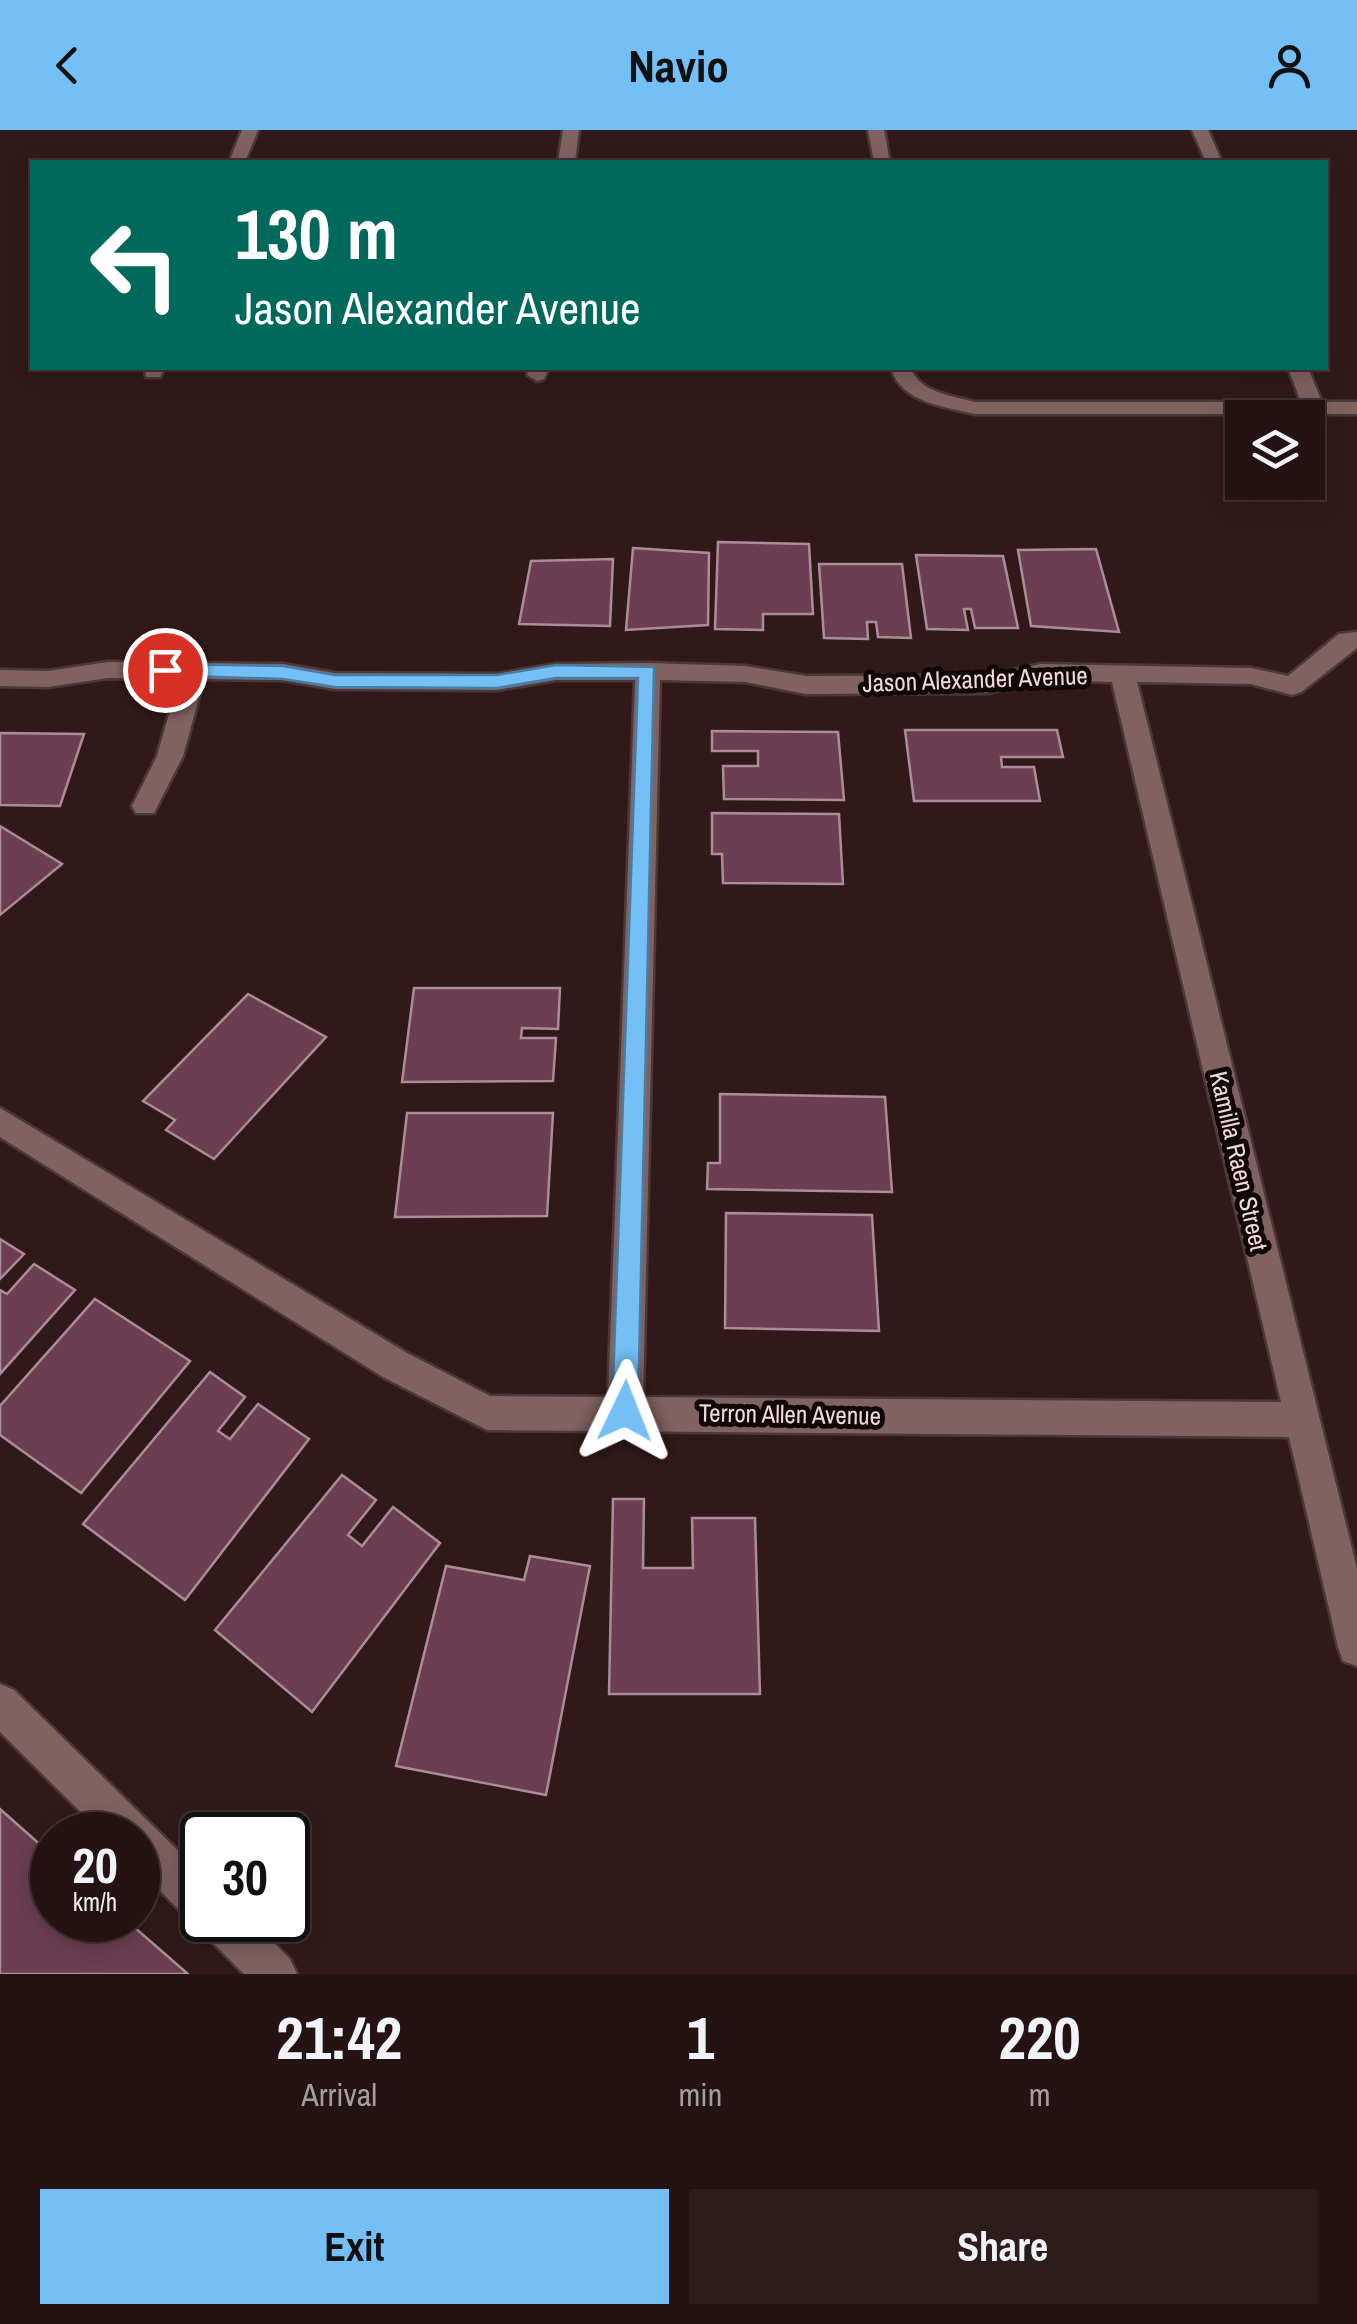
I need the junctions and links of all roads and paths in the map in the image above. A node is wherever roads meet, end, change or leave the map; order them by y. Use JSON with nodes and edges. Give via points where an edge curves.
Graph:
{"nodes":[{"id":1,"x":250,"y":130,"type":"edge"},
{"id":2,"x":572,"y":130,"type":"edge"},
{"id":3,"x":876,"y":130,"type":"edge"},
{"id":4,"x":1200,"y":130,"type":"edge"},
{"id":5,"x":238,"y":160,"type":"edge"},
{"id":6,"x":567,"y":160,"type":"edge"},
{"id":7,"x":882,"y":160,"type":"edge"},
{"id":8,"x":1213,"y":160,"type":"edge"},
{"id":9,"x":901,"y":370,"type":"edge"},
{"id":10,"x":1299,"y":370,"type":"edge"},
{"id":11,"x":1311,"y":400,"type":"edge"},
{"id":12,"x":1225,"y":408,"type":"edge"},
{"id":13,"x":1325,"y":408,"type":"edge"},
{"id":14,"x":1357,"y":408,"type":"edge"},
{"id":15,"x":1357,"y":640,"type":"edge"},
{"id":16,"x":194,"y":670,"type":"junction"},
{"id":17,"x":648,"y":671,"type":"junction"},
{"id":18,"x":1123,"y":675,"type":"junction"},
{"id":19,"x":0,"y":678,"type":"edge"},
{"id":20,"x":145,"y":806,"type":"dead end"},
{"id":21,"x":0,"y":1122,"type":"edge"},
{"id":22,"x":625,"y":1411,"type":"junction"},
{"id":23,"x":1301,"y":1420,"type":"junction"},
{"id":24,"x":1357,"y":1646,"type":"edge"},
{"id":25,"x":0,"y":1704,"type":"edge"},
{"id":26,"x":110,"y":1812,"type":"edge"},
{"id":27,"x":160,"y":1862,"type":"edge"},
{"id":28,"x":180,"y":1881,"type":"edge"},
{"id":29,"x":242,"y":1942,"type":"edge"},
{"id":30,"x":275,"y":1974,"type":"edge"}],
"edges":[{"from":1,"to":5,"type":"street"},
{"from":2,"to":6,"type":"street"},
{"from":3,"to":7,"type":"street"},
{"from":4,"to":8,"type":"street"},
{"from":9,"to":12,"type":"street","via":[[932,397],[975,408]]},
{"from":10,"to":11,"type":"street"},
{"from":13,"to":14,"type":"street"},
{"from":15,"to":18,"type":"street","name":"Jason Alexander Avenue","via":[[1348,640],[1292,686],[1252,676]]},
{"from":16,"to":17,"type":"street","name":"Jason Alexander Avenue","via":[[443,682]]},
{"from":16,"to":19,"type":"street","name":"Jason Alexander Avenue"},
{"from":16,"to":20,"type":"street","via":[[170,756]]},
{"from":17,"to":18,"type":"street","name":"Jason Alexander Avenue","via":[[745,674],[806,685],[988,684],[1041,672]]},
{"from":17,"to":22,"type":"street"},
{"from":18,"to":23,"type":"street","name":"Kamilla Raen Street"},
{"from":21,"to":22,"type":"street","name":"Terron Allen Avenue","via":[[396,1365],[487,1412]]},
{"from":22,"to":23,"type":"street","name":"Terron Allen Avenue"},
{"from":23,"to":24,"type":"street","name":"Kamilla Raen Street"},
{"from":25,"to":26,"type":"street"},
{"from":27,"to":28,"type":"street"},
{"from":29,"to":30,"type":"street"}]}
